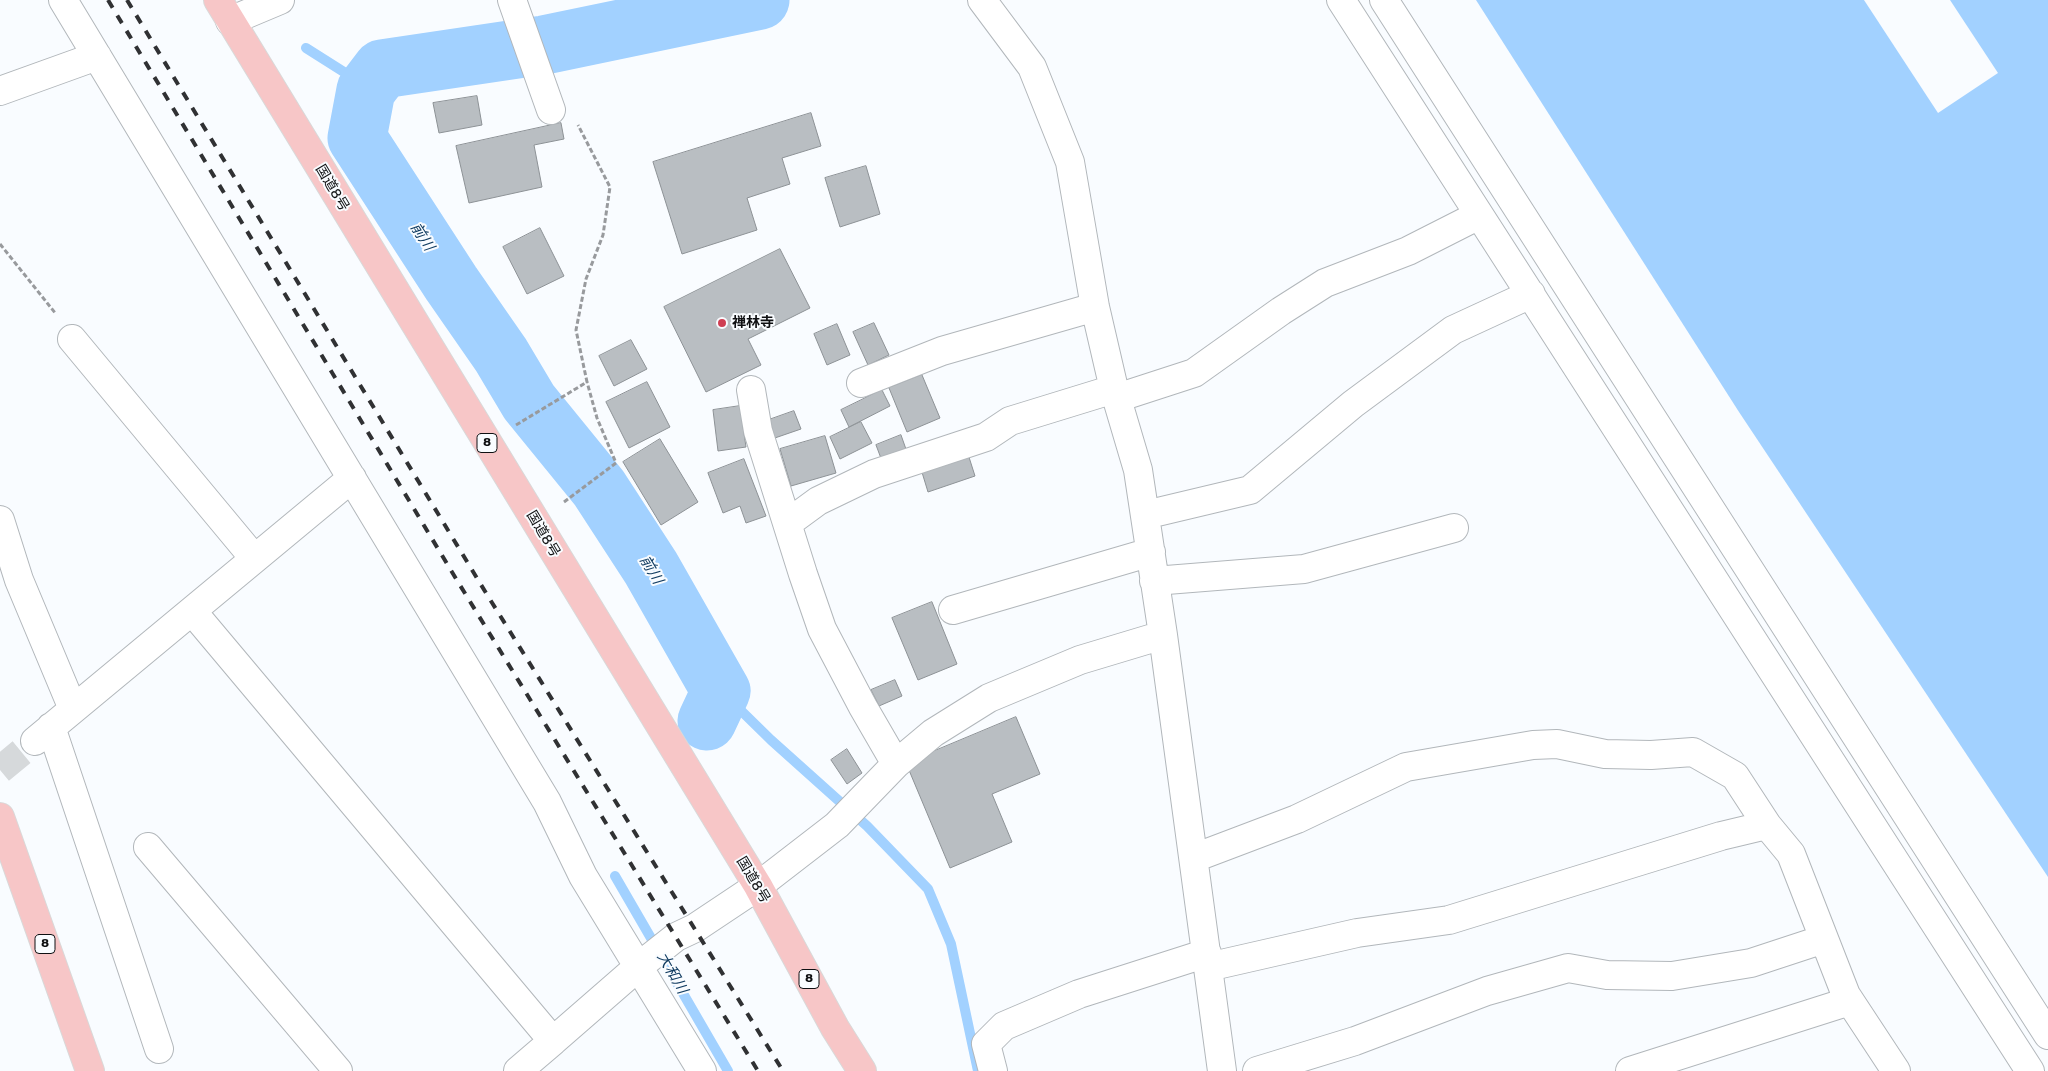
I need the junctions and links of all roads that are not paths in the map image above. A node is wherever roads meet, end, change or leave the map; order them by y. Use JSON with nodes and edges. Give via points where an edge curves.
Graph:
{"nodes":[{"id":1,"x":63,"y":0,"type":"edge"},
{"id":2,"x":280,"y":0,"type":"edge"},
{"id":3,"x":512,"y":0,"type":"edge"},
{"id":4,"x":982,"y":0,"type":"edge"},
{"id":5,"x":1341,"y":0,"type":"edge"},
{"id":6,"x":1384,"y":0,"type":"edge"},
{"id":7,"x":224,"y":10,"type":"edge"},
{"id":8,"x":97,"y":56,"type":"junction"},
{"id":9,"x":0,"y":91,"type":"edge"},
{"id":10,"x":551,"y":110,"type":"road end"},
{"id":11,"x":1479,"y":215,"type":"junction"},
{"id":12,"x":1531,"y":294,"type":"junction"},
{"id":13,"x":1095,"y":307,"type":"junction"},
{"id":14,"x":72,"y":338,"type":"road end"},
{"id":15,"x":861,"y":383,"type":"dead end"},
{"id":16,"x":751,"y":390,"type":"dead end"},
{"id":17,"x":1116,"y":393,"type":"junction"},
{"id":18,"x":352,"y":478,"type":"junction"},
{"id":19,"x":1145,"y":515,"type":"junction"},
{"id":20,"x":0,"y":520,"type":"edge"},
{"id":21,"x":788,"y":523,"type":"junction"},
{"id":22,"x":1454,"y":528,"type":"dead end"},
{"id":23,"x":1150,"y":552,"type":"junction"},
{"id":24,"x":254,"y":558,"type":"junction"},
{"id":25,"x":1154,"y":581,"type":"junction"},
{"id":26,"x":953,"y":610,"type":"dead end"},
{"id":27,"x":192,"y":611,"type":"junction"},
{"id":28,"x":1163,"y":635,"type":"junction"},
{"id":29,"x":74,"y":709,"type":"junction"},
{"id":30,"x":896,"y":764,"type":"junction"},
{"id":31,"x":0,"y":817,"type":"edge"},
{"id":32,"x":1767,"y":825,"type":"junction"},
{"id":33,"x":148,"y":847,"type":"dead end"},
{"id":34,"x":1194,"y":858,"type":"junction"},
{"id":35,"x":758,"y":886,"type":"junction"},
{"id":36,"x":1824,"y":939,"type":"junction"},
{"id":37,"x":1208,"y":960,"type":"junction"},
{"id":38,"x":638,"y":967,"type":"junction"},
{"id":39,"x":1850,"y":1000,"type":"junction"},
{"id":40,"x":2048,"y":1035,"type":"edge"},
{"id":41,"x":553,"y":1041,"type":"junction"},
{"id":42,"x":159,"y":1049,"type":"dead end"},
{"id":43,"x":90,"y":1071,"type":"edge"},
{"id":44,"x":338,"y":1071,"type":"edge"},
{"id":45,"x":518,"y":1071,"type":"edge"},
{"id":46,"x":702,"y":1071,"type":"edge"},
{"id":47,"x":862,"y":1071,"type":"edge"},
{"id":48,"x":993,"y":1071,"type":"edge"},
{"id":49,"x":1222,"y":1071,"type":"edge"},
{"id":50,"x":1257,"y":1071,"type":"edge"},
{"id":51,"x":1630,"y":1071,"type":"edge"},
{"id":52,"x":1896,"y":1071,"type":"edge"},
{"id":53,"x":2030,"y":1071,"type":"edge"}],
"edges":[{"from":1,"to":8,"type":"street"},
{"from":2,"to":7,"type":"street"},
{"from":3,"to":10,"type":"street"},
{"from":4,"to":13,"type":"street","via":[[1032,67],[1070,162]]},
{"from":5,"to":11,"type":"street"},
{"from":6,"to":40,"type":"street"},
{"from":7,"to":35,"type":"highway","name":"国道8号","number":"8"},
{"from":8,"to":9,"type":"street"},
{"from":8,"to":18,"type":"street"},
{"from":11,"to":12,"type":"street"},
{"from":11,"to":17,"type":"street","via":[[1408,251],[1325,283],[1194,373]]},
{"from":12,"to":19,"type":"street","via":[[1453,330],[1352,404],[1250,490]]},
{"from":12,"to":53,"type":"street"},
{"from":13,"to":15,"type":"street","via":[[942,351]]},
{"from":13,"to":17,"type":"street"},
{"from":14,"to":24,"type":"street"},
{"from":16,"to":21,"type":"street","via":[[758,431]]},
{"from":17,"to":19,"type":"street","via":[[1138,470]]},
{"from":17,"to":21,"type":"street","via":[[1010,421],[986,437],[874,474],[818,501]]},
{"from":18,"to":24,"type":"street"},
{"from":18,"to":38,"type":"street","via":[[547,802],[583,876]]},
{"from":19,"to":23,"type":"street"},
{"from":20,"to":29,"type":"street","via":[[19,580]]},
{"from":21,"to":30,"type":"street","via":[[822,629]]},
{"from":22,"to":25,"type":"street","via":[[1304,569]]},
{"from":23,"to":25,"type":"street"},
{"from":23,"to":26,"type":"street"},
{"from":24,"to":27,"type":"street"},
{"from":25,"to":28,"type":"street"},
{"from":27,"to":29,"type":"street"},
{"from":27,"to":41,"type":"street"},
{"from":28,"to":30,"type":"street","via":[[1080,660],[989,698],[934,733]]},
{"from":28,"to":34,"type":"street"},
{"from":29,"to":42,"type":"street","via":[[43,734]]},
{"from":30,"to":35,"type":"street","via":[[837,825]]},
{"from":31,"to":43,"type":"highway","number":"8"},
{"from":32,"to":34,"type":"street","via":[[1735,776],[1693,752],[1605,754],[1557,744],[1533,744],[1406,767],[1298,819]]},
{"from":32,"to":36,"type":"street","via":[[1790,854]]},
{"from":32,"to":37,"type":"street","via":[[1721,836],[1449,920]]},
{"from":33,"to":44,"type":"street"},
{"from":34,"to":37,"type":"street"},
{"from":35,"to":38,"type":"street","via":[[676,938]]},
{"from":35,"to":47,"type":"highway","name":"国道8号","number":"8"},
{"from":36,"to":39,"type":"street"},
{"from":36,"to":50,"type":"street","via":[[1751,963],[1672,976],[1607,975],[1568,968],[1487,991],[1355,1041]]},
{"from":37,"to":48,"type":"street","via":[[1079,994],[1004,1026],[986,1044]]},
{"from":37,"to":49,"type":"street"},
{"from":38,"to":41,"type":"street"},
{"from":38,"to":46,"type":"street"},
{"from":39,"to":51,"type":"street"},
{"from":39,"to":52,"type":"street"},
{"from":41,"to":45,"type":"street"}]}
